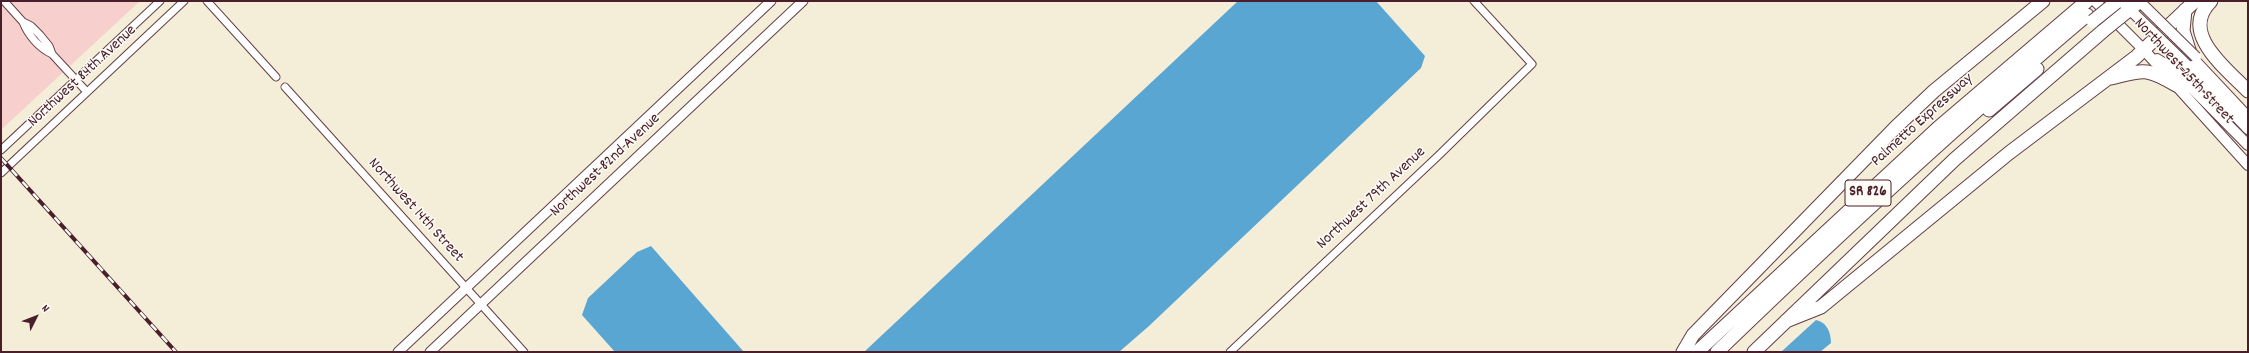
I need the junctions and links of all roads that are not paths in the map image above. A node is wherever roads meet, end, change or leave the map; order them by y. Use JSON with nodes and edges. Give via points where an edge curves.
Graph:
{"nodes":[{"id":1,"x":4,"y":1,"type":"edge"},
{"id":2,"x":160,"y":1,"type":"edge"},
{"id":3,"x":184,"y":1,"type":"edge"},
{"id":4,"x":207,"y":1,"type":"edge"},
{"id":5,"x":771,"y":1,"type":"edge"},
{"id":6,"x":803,"y":1,"type":"edge"},
{"id":7,"x":1474,"y":1,"type":"edge"},
{"id":8,"x":2043,"y":1,"type":"edge"},
{"id":9,"x":2095,"y":1,"type":"edge"},
{"id":10,"x":2104,"y":1,"type":"edge"},
{"id":11,"x":2118,"y":1,"type":"edge"},
{"id":12,"x":2121,"y":1,"type":"edge"},
{"id":13,"x":2138,"y":1,"type":"edge"},
{"id":14,"x":2195,"y":1,"type":"edge"},
{"id":15,"x":2211,"y":1,"type":"edge"},
{"id":16,"x":2184,"y":10,"type":"junction"},
{"id":17,"x":2087,"y":11,"type":"edge"},
{"id":18,"x":2164,"y":29,"type":"junction"},
{"id":19,"x":2144,"y":50,"type":"junction"},
{"id":20,"x":2192,"y":60,"type":"junction"},
{"id":21,"x":276,"y":77,"type":"dead end"},
{"id":22,"x":76,"y":80,"type":"junction"},
{"id":23,"x":2105,"y":80,"type":"junction"},
{"id":24,"x":2176,"y":85,"type":"junction"},
{"id":25,"x":285,"y":87,"type":"dead end"},
{"id":26,"x":2248,"y":91,"type":"edge"},
{"id":27,"x":87,"y":92,"type":"junction"},
{"id":28,"x":2248,"y":110,"type":"edge"},
{"id":29,"x":2248,"y":117,"type":"edge"},
{"id":30,"x":2248,"y":129,"type":"edge"},
{"id":31,"x":2248,"y":145,"type":"edge"},
{"id":32,"x":1,"y":150,"type":"edge"},
{"id":33,"x":2248,"y":164,"type":"edge"},
{"id":34,"x":1,"y":173,"type":"edge"},
{"id":35,"x":465,"y":288,"type":"junction"},
{"id":36,"x":480,"y":304,"type":"junction"},
{"id":37,"x":1786,"y":321,"type":"junction"},
{"id":38,"x":398,"y":352,"type":"edge"},
{"id":39,"x":430,"y":352,"type":"edge"},
{"id":40,"x":524,"y":352,"type":"edge"},
{"id":41,"x":1230,"y":352,"type":"edge"},
{"id":42,"x":1683,"y":352,"type":"edge"},
{"id":43,"x":1697,"y":352,"type":"edge"},
{"id":44,"x":1717,"y":352,"type":"edge"},
{"id":45,"x":1729,"y":352,"type":"edge"},
{"id":46,"x":1754,"y":352,"type":"edge"}],
"edges":[{"from":1,"to":22,"type":"street","via":[[23,22],[40,35],[52,54]]},
{"from":2,"to":22,"type":"street","name":"Northwest 84th Avenue"},
{"from":3,"to":27,"type":"street","name":"Northwest 84th Avenue"},
{"from":4,"to":21,"type":"street"},
{"from":5,"to":35,"type":"street","name":"Northwest 82nd Avenue"},
{"from":6,"to":36,"type":"street","name":"Northwest 82nd Avenue"},
{"from":7,"to":41,"type":"street","name":"Northwest 79th Avenue","via":[[1532,64]]},
{"from":8,"to":42,"type":"highway","via":[[1896,127],[1693,335]]},
{"from":9,"to":19,"type":"main road","name":"Northwest 25th Street"},
{"from":10,"to":17,"type":"highway"},
{"from":11,"to":17,"type":"highway","bridge":true},
{"from":12,"to":20,"type":"main road","bridge":true},
{"from":13,"to":18,"type":"main road","name":"Northwest 25th Street"},
{"from":13,"to":20,"type":"main road","bridge":true},
{"from":13,"to":37,"type":"highway","number":"SR 826","bridge":true,"via":[[1955,159]]},
{"from":14,"to":16,"type":"highway"},
{"from":15,"to":26,"type":"highway","via":[[2201,15],[2199,26],[2202,38],[2209,50]]},
{"from":16,"to":18,"type":"highway"},
{"from":16,"to":20,"type":"highway","via":[[2183,31]]},
{"from":17,"to":43,"type":"highway","name":"Palmetto Expressway","number":"SR 826","via":[[1932,134]]},
{"from":17,"to":44,"type":"highway","via":[[1920,159]]},
{"from":17,"to":45,"type":"highway"},
{"from":18,"to":19,"type":"highway"},
{"from":18,"to":20,"type":"main road","name":"Northwest 25th Street"},
{"from":19,"to":23,"type":"highway"},
{"from":19,"to":24,"type":"main road","name":"Northwest 25th Street"},
{"from":19,"to":31,"type":"main road","via":[[2173,69]]},
{"from":20,"to":28,"type":"main road"},
{"from":20,"to":29,"type":"main road","name":"Northwest 25th Street"},
{"from":20,"to":30,"type":"main road"},
{"from":22,"to":27,"type":"street"},
{"from":22,"to":32,"type":"street","name":"Northwest 84th Avenue"},
{"from":23,"to":24,"type":"highway","via":[[2150,71]]},
{"from":23,"to":37,"type":"highway","via":[[2008,153],[1821,307]]},
{"from":24,"to":33,"type":"main road","name":"Northwest 25th Street"},
{"from":25,"to":35,"type":"street","name":"Northwest 14th Street"},
{"from":27,"to":34,"type":"street","name":"Northwest 84th Avenue"},
{"from":35,"to":36,"type":"street","name":"Northwest 14th Street"},
{"from":35,"to":38,"type":"street","name":"Northwest 82nd Avenue"},
{"from":36,"to":39,"type":"street","name":"Northwest 82nd Avenue"},
{"from":36,"to":40,"type":"street","name":"Northwest 14th Street"},
{"from":37,"to":46,"type":"highway","number":"SR 826"}]}
